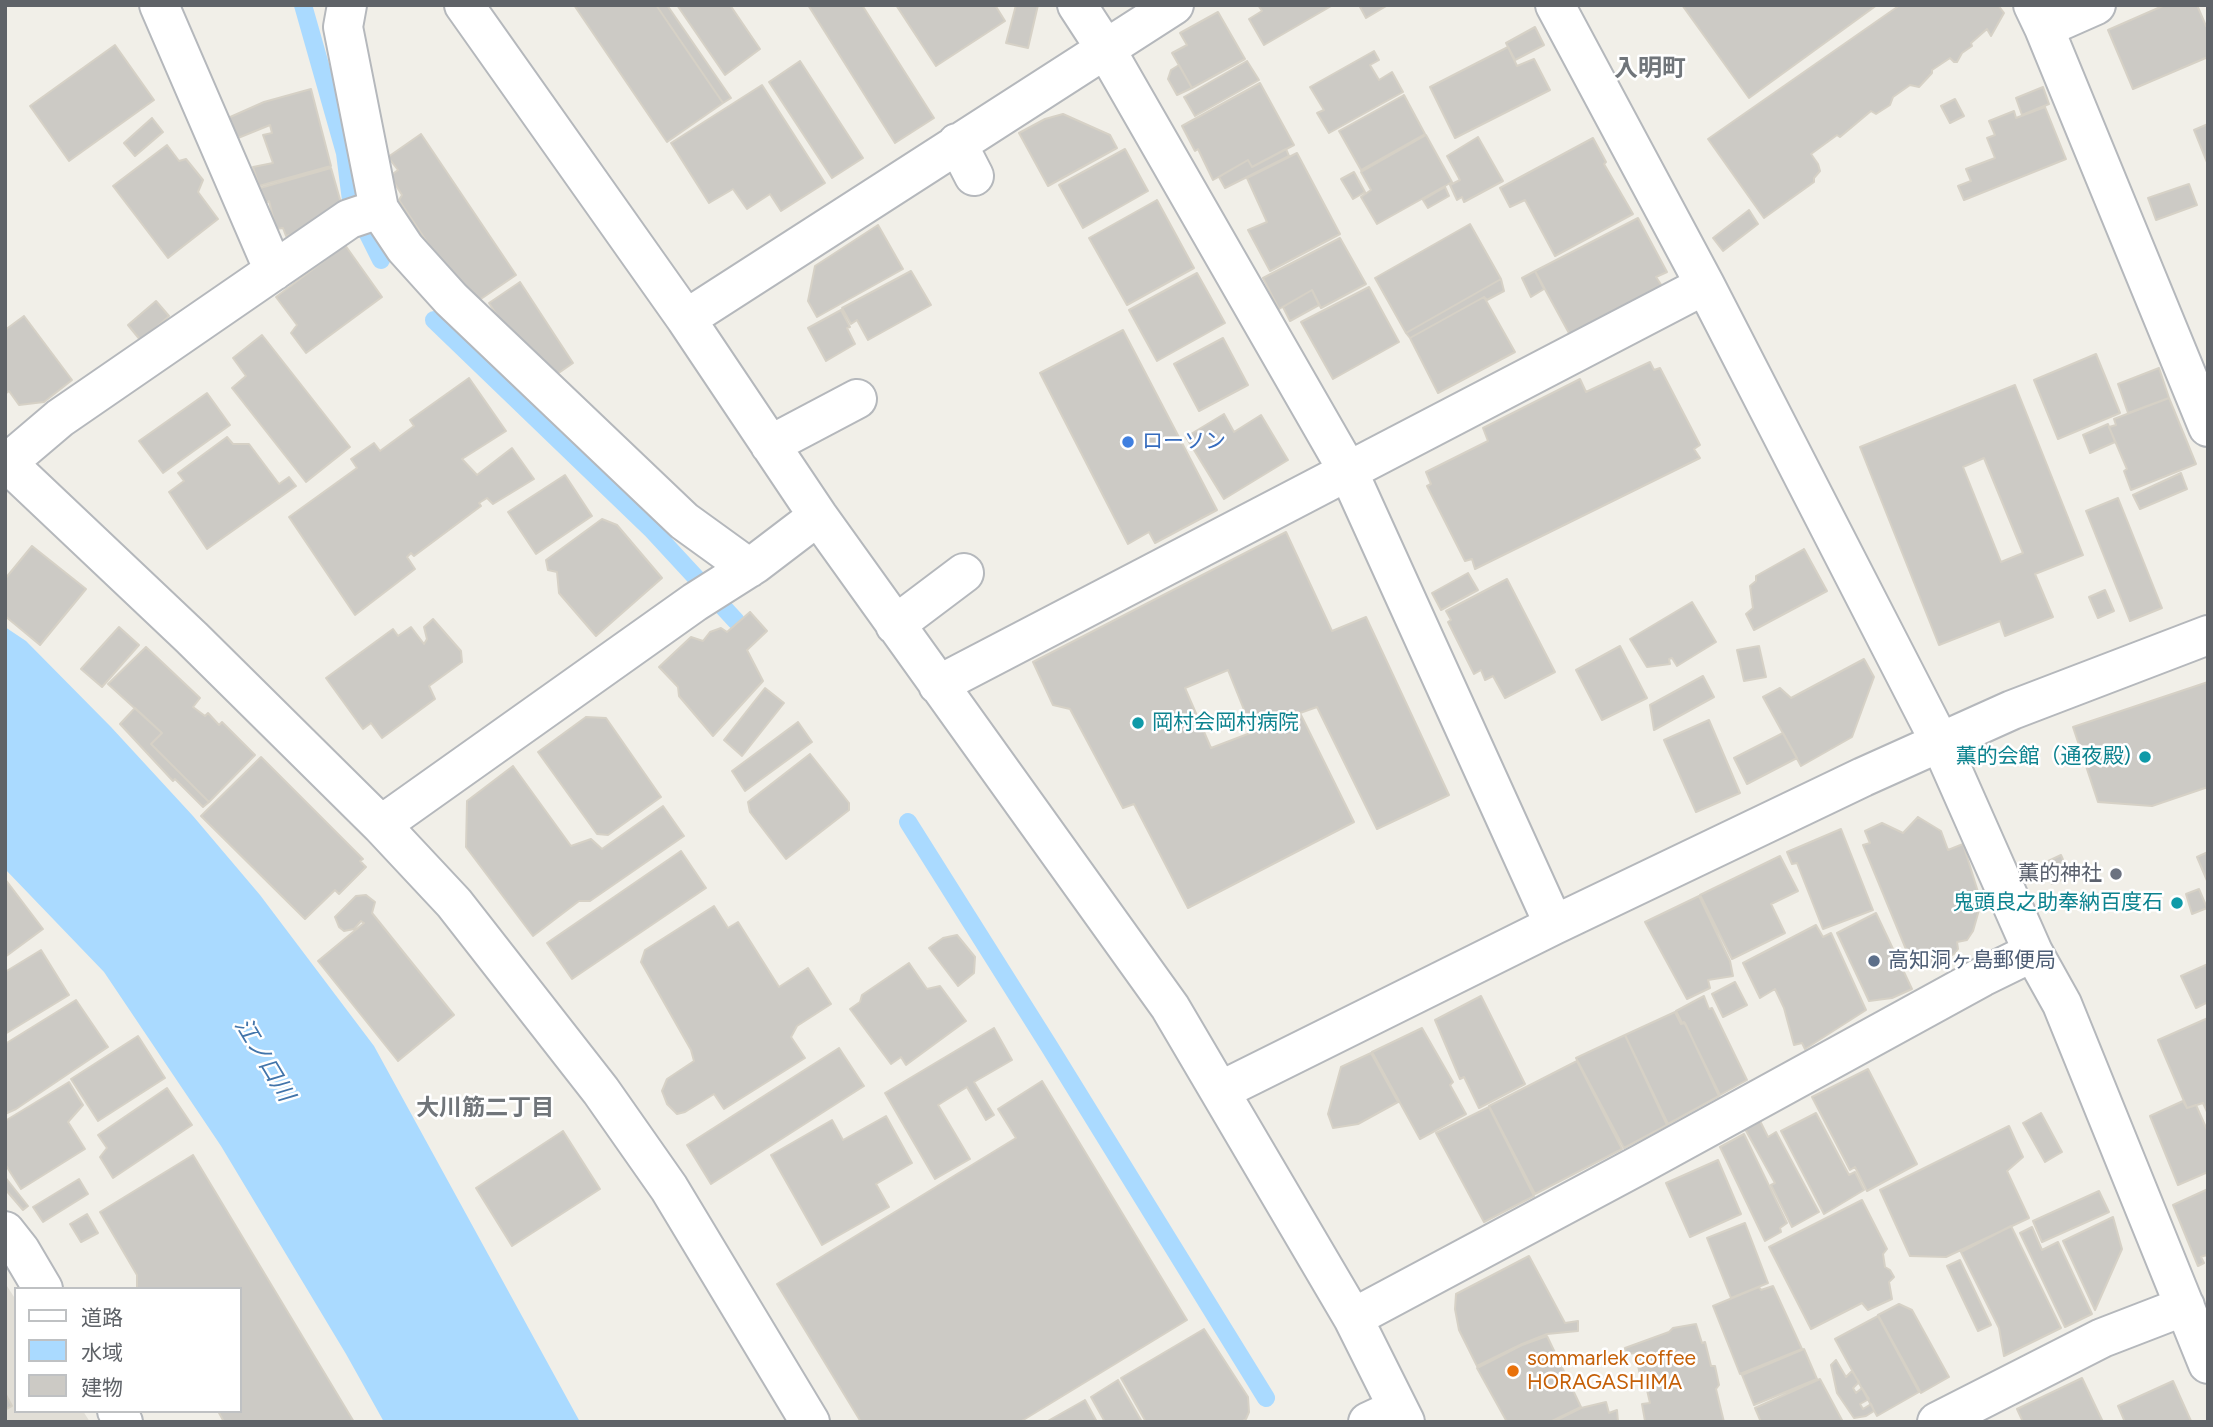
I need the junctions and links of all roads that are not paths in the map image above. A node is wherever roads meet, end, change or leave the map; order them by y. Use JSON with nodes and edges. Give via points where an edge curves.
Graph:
{"nodes":[{"id":1,"x":159,"y":5,"type":"edge"},
{"id":2,"x":347,"y":5,"type":"edge"},
{"id":3,"x":464,"y":5,"type":"edge"},
{"id":4,"x":1077,"y":5,"type":"edge"},
{"id":5,"x":1174,"y":5,"type":"edge"},
{"id":6,"x":1555,"y":5,"type":"edge"},
{"id":7,"x":2096,"y":5,"type":"edge"},
{"id":8,"x":2038,"y":16,"type":"edge"},
{"id":9,"x":1105,"y":48,"type":"junction"},
{"id":10,"x":957,"y":143,"type":"junction"},
{"id":11,"x":974,"y":176,"type":"dead end"},
{"id":12,"x":364,"y":214,"type":"junction"},
{"id":13,"x":274,"y":271,"type":"junction"},
{"id":14,"x":1704,"y":285,"type":"junction"},
{"id":15,"x":686,"y":319,"type":"junction"},
{"id":16,"x":857,"y":399,"type":"dead end"},
{"id":17,"x":2208,"y":427,"type":"edge"},
{"id":18,"x":770,"y":444,"type":"junction"},
{"id":19,"x":6,"y":462,"type":"edge"},
{"id":20,"x":1348,"y":471,"type":"junction"},
{"id":21,"x":818,"y":516,"type":"junction"},
{"id":22,"x":743,"y":572,"type":"junction"},
{"id":23,"x":964,"y":573,"type":"dead end"},
{"id":24,"x":895,"y":625,"type":"junction"},
{"id":25,"x":2208,"y":635,"type":"edge"},
{"id":26,"x":938,"y":685,"type":"junction"},
{"id":27,"x":1940,"y":742,"type":"junction"},
{"id":28,"x":381,"y":825,"type":"junction"},
{"id":29,"x":1554,"y":925,"type":"junction"},
{"id":30,"x":2033,"y":952,"type":"junction"},
{"id":31,"x":1220,"y":1091,"type":"junction"},
{"id":32,"x":5,"y":1231,"type":"edge"},
{"id":33,"x":42,"y":1287,"type":"edge"},
{"id":34,"x":2185,"y":1306,"type":"junction"},
{"id":35,"x":1353,"y":1318,"type":"junction"},
{"id":36,"x":2208,"y":1364,"type":"edge"},
{"id":37,"x":1390,"y":1417,"type":"edge"},
{"id":38,"x":810,"y":1422,"type":"edge"},
{"id":39,"x":1937,"y":1422,"type":"edge"}],
"edges":[{"from":1,"to":13,"type":"street"},
{"from":2,"to":12,"type":"street","via":[[343,27]]},
{"from":3,"to":15,"type":"street"},
{"from":4,"to":9,"type":"street"},
{"from":5,"to":9,"type":"street"},
{"from":6,"to":14,"type":"street"},
{"from":7,"to":8,"type":"street"},
{"from":8,"to":17,"type":"street"},
{"from":9,"to":10,"type":"street"},
{"from":9,"to":20,"type":"street"},
{"from":10,"to":11,"type":"street"},
{"from":10,"to":15,"type":"street"},
{"from":12,"to":13,"type":"street"},
{"from":12,"to":22,"type":"street"},
{"from":13,"to":19,"type":"street","via":[[60,418]]},
{"from":14,"to":20,"type":"street"},
{"from":14,"to":27,"type":"street"},
{"from":15,"to":18,"type":"street"},
{"from":16,"to":18,"type":"street"},
{"from":18,"to":21,"type":"street"},
{"from":19,"to":28,"type":"street"},
{"from":20,"to":26,"type":"street"},
{"from":20,"to":29,"type":"street"},
{"from":21,"to":22,"type":"street"},
{"from":21,"to":24,"type":"street"},
{"from":22,"to":28,"type":"street","via":[[695,601]]},
{"from":23,"to":24,"type":"street"},
{"from":24,"to":26,"type":"street"},
{"from":25,"to":27,"type":"street"},
{"from":26,"to":31,"type":"street","via":[[1170,1007]]},
{"from":27,"to":29,"type":"street"},
{"from":27,"to":30,"type":"street"},
{"from":28,"to":38,"type":"street","via":[[454,903],[601,1091],[669,1188]]},
{"from":29,"to":31,"type":"street"},
{"from":30,"to":34,"type":"street","via":[[2062,1004]]},
{"from":30,"to":35,"type":"street"},
{"from":31,"to":35,"type":"street"},
{"from":32,"to":33,"type":"street"},
{"from":34,"to":36,"type":"street"},
{"from":34,"to":39,"type":"street","via":[[2102,1338]]},
{"from":35,"to":37,"type":"street"}]}
